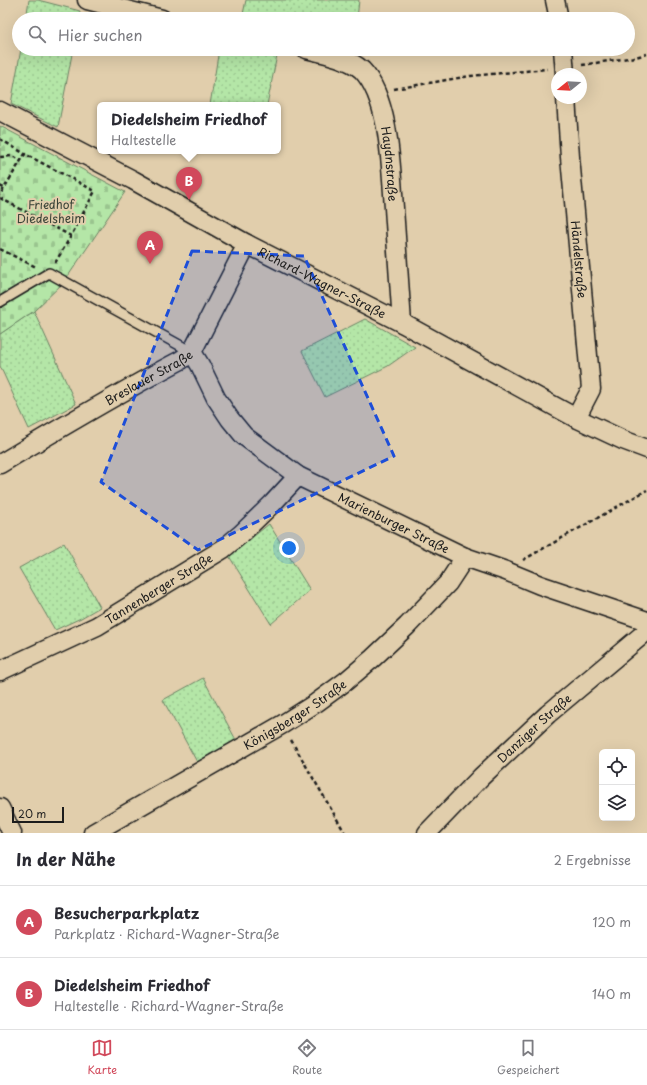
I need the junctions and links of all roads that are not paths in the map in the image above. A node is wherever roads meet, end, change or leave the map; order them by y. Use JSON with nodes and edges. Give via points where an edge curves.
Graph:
{"nodes":[{"id":1,"x":87,"y":0,"type":"edge"},
{"id":2,"x":556,"y":0,"type":"edge"},
{"id":3,"x":134,"y":12,"type":"edge"},
{"id":4,"x":558,"y":12,"type":"edge"},
{"id":5,"x":335,"y":56,"type":"edge"},
{"id":6,"x":564,"y":56,"type":"edge"},
{"id":7,"x":565,"y":68,"type":"edge"},
{"id":8,"x":566,"y":104,"type":"edge"},
{"id":9,"x":0,"y":111,"type":"edge"},
{"id":10,"x":247,"y":244,"type":"junction"},
{"id":11,"x":0,"y":302,"type":"edge"},
{"id":12,"x":402,"y":323,"type":"junction"},
{"id":13,"x":192,"y":352,"type":"junction"},
{"id":14,"x":576,"y":418,"type":"junction"},
{"id":15,"x":647,"y":449,"type":"edge"},
{"id":16,"x":0,"y":464,"type":"edge"},
{"id":17,"x":298,"y":476,"type":"junction"},
{"id":18,"x":465,"y":557,"type":"junction"},
{"id":19,"x":647,"y":622,"type":"edge"},
{"id":20,"x":647,"y":631,"type":"edge"},
{"id":21,"x":0,"y":671,"type":"edge"},
{"id":22,"x":0,"y":808,"type":"edge"},
{"id":23,"x":12,"y":833,"type":"edge"},
{"id":24,"x":93,"y":833,"type":"edge"},
{"id":25,"x":427,"y":833,"type":"edge"}],
"edges":[{"from":1,"to":3,"type":"street"},
{"from":2,"to":4,"type":"street"},
{"from":5,"to":12,"type":"street","name":"Haydnstraße","via":[[361,70],[376,93],[383,113],[390,151]]},
{"from":6,"to":7,"type":"street"},
{"from":8,"to":14,"type":"street","name":"Händelstraße","via":[[591,389]]},
{"from":9,"to":10,"type":"street","name":"Richard-Wagner-Straße","via":[[133,180]]},
{"from":10,"to":12,"type":"street","name":"Richard-Wagner-Straße"},
{"from":10,"to":13,"type":"street","name":"Breslauer Straße"},
{"from":11,"to":13,"type":"lane","via":[[49,273]]},
{"from":12,"to":14,"type":"street","name":"Richard-Wagner-Straße"},
{"from":13,"to":16,"type":"street","name":"Breslauer Straße"},
{"from":13,"to":17,"type":"street","name":"Marienburger Straße","via":[[216,398],[244,436]]},
{"from":14,"to":15,"type":"street","name":"Richard-Wagner-Straße"},
{"from":17,"to":18,"type":"street","name":"Marienburger Straße"},
{"from":17,"to":21,"type":"street","name":"Tannenberger Straße","via":[[223,549],[97,626]]},
{"from":18,"to":19,"type":"street","name":"Marienburger Straße"},
{"from":18,"to":24,"type":"street","name":"Königsberger Straße","via":[[448,583],[407,626],[346,681],[282,724]]},
{"from":20,"to":25,"type":"street","name":"Danziger Straße","via":[[548,714],[481,777]]},
{"from":22,"to":23,"type":"street"}]}
